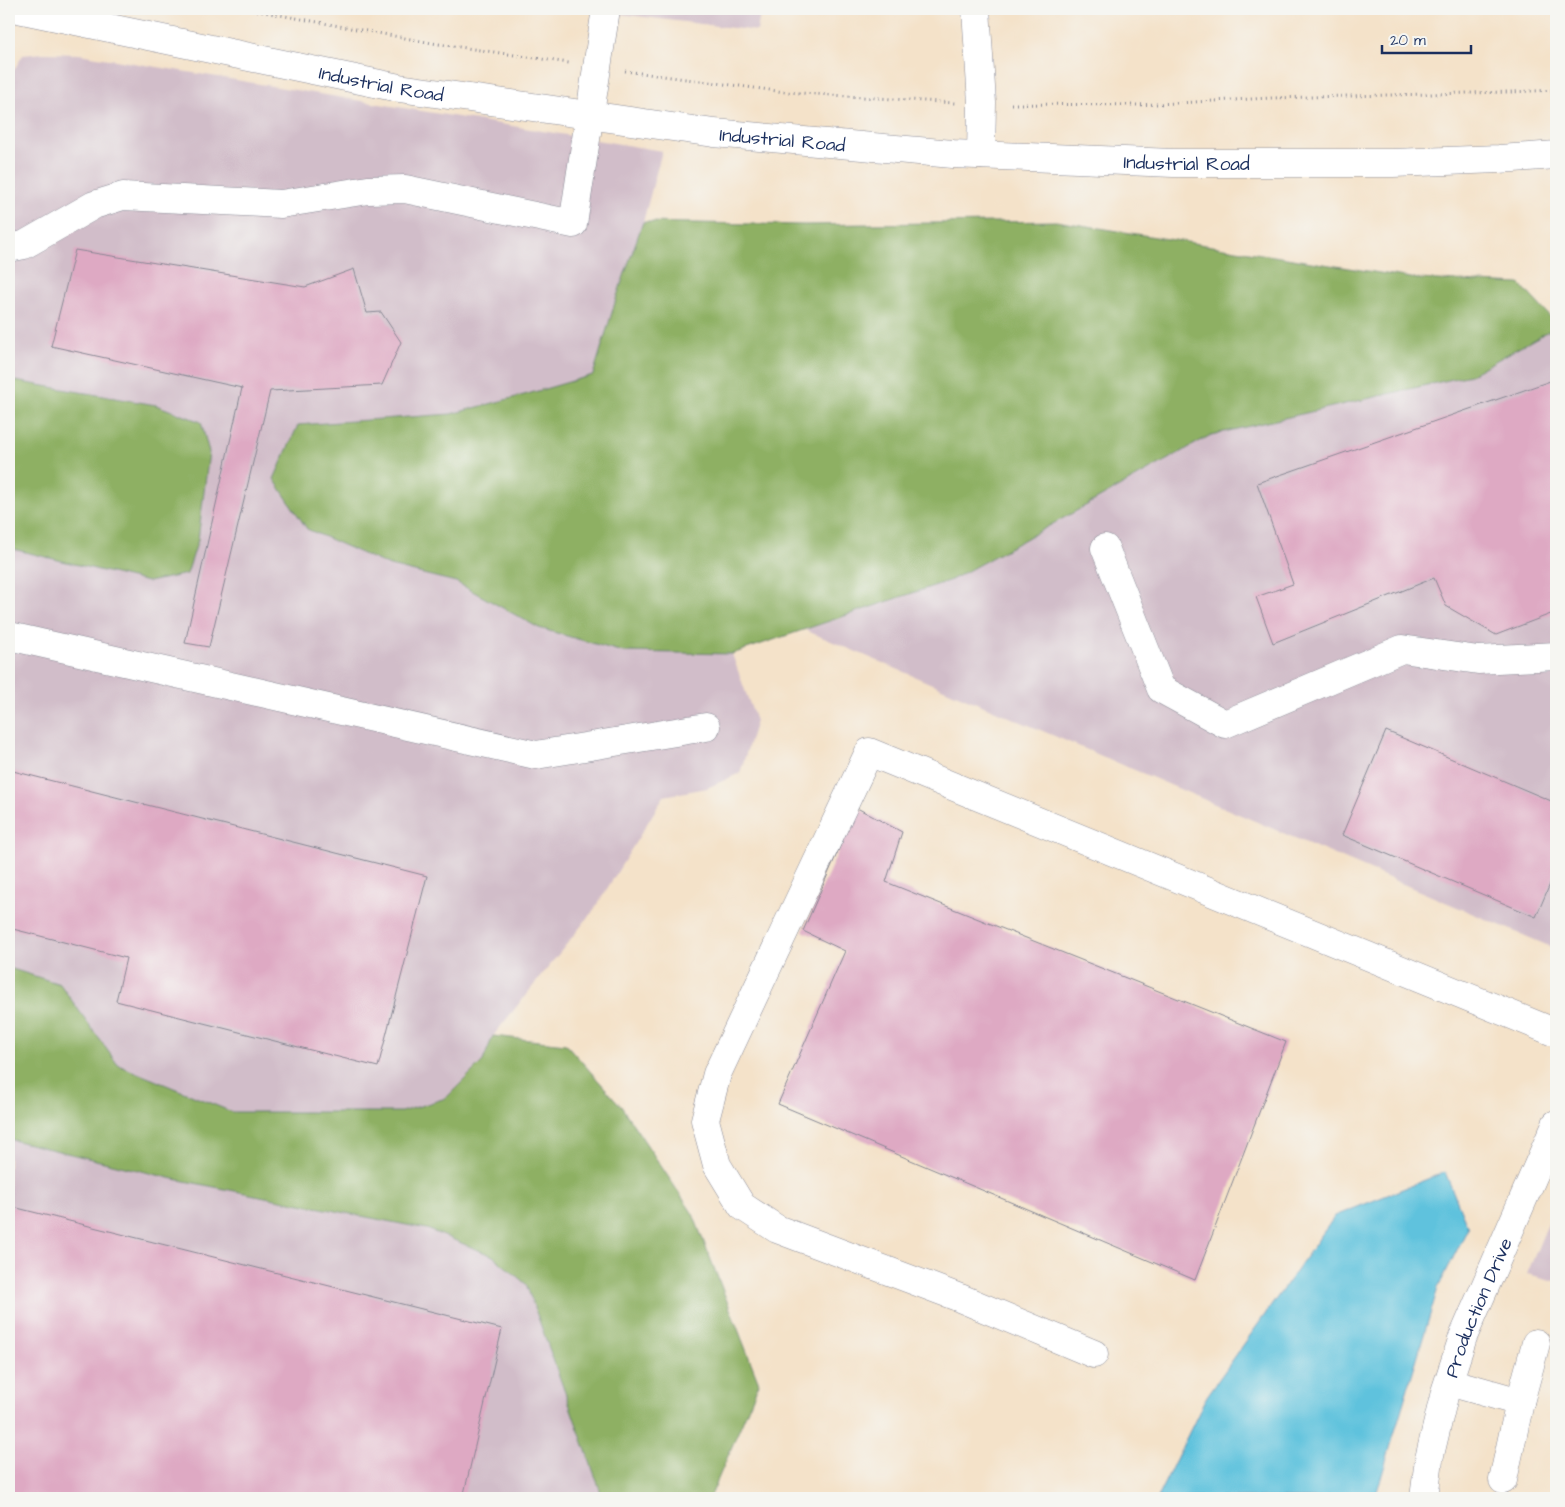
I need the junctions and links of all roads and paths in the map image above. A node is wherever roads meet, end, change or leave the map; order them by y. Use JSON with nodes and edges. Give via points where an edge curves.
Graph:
{"nodes":[{"id":1,"x":18,"y":9,"type":"edge"},
{"id":2,"x":247,"y":9,"type":"edge"},
{"id":3,"x":606,"y":9,"type":"edge"},
{"id":4,"x":976,"y":9,"type":"edge"},
{"id":5,"x":597,"y":67,"type":"junction"},
{"id":6,"x":1556,"y":90,"type":"edge"},
{"id":7,"x":982,"y":103,"type":"junction"},
{"id":8,"x":590,"y":115,"type":"junction"},
{"id":9,"x":1556,"y":154,"type":"edge"},
{"id":10,"x":980,"y":155,"type":"junction"},
{"id":11,"x":9,"y":248,"type":"edge"},
{"id":12,"x":1105,"y":548,"type":"dead end"},
{"id":13,"x":9,"y":636,"type":"edge"},
{"id":14,"x":1556,"y":656,"type":"edge"},
{"id":15,"x":706,"y":728,"type":"dead end"},
{"id":16,"x":1556,"y":1033,"type":"edge"},
{"id":17,"x":1556,"y":1124,"type":"edge"},
{"id":18,"x":1536,"y":1343,"type":"dead end"},
{"id":19,"x":1094,"y":1354,"type":"dead end"},
{"id":20,"x":1449,"y":1382,"type":"junction"},
{"id":21,"x":1520,"y":1402,"type":"junction"},
{"id":22,"x":1503,"y":1480,"type":"dead end"},
{"id":23,"x":1424,"y":1498,"type":"edge"}],
"edges":[{"from":1,"to":8,"type":"main road","name":"Industrial Road","via":[[399,88]]},
{"from":2,"to":5,"type":"path","via":[[432,43]]},
{"from":3,"to":5,"type":"main road"},
{"from":4,"to":7,"type":"main road"},
{"from":5,"to":7,"type":"path","via":[[784,92]]},
{"from":5,"to":8,"type":"main road"},
{"from":6,"to":7,"type":"path","via":[[1137,105]]},
{"from":7,"to":10,"type":"main road"},
{"from":8,"to":10,"type":"main road","name":"Industrial Road","via":[[714,133]]},
{"from":8,"to":11,"type":"main road","via":[[573,224],[405,189],[368,190],[281,204],[122,196],[94,205],[24,245]]},
{"from":9,"to":10,"type":"main road","name":"Industrial Road","via":[[1393,163],[1192,163]]},
{"from":12,"to":14,"type":"main road","via":[[1161,689],[1225,724],[1402,649],[1478,660]]},
{"from":13,"to":15,"type":"main road","via":[[536,755]]},
{"from":16,"to":19,"type":"main road","via":[[870,752],[717,1074],[705,1120],[717,1165],[742,1206],[777,1228],[960,1298]]},
{"from":17,"to":20,"type":"main road","name":"Production Drive","via":[[1464,1337]]},
{"from":18,"to":21,"type":"main road"},
{"from":20,"to":21,"type":"main road"},
{"from":20,"to":23,"type":"main road","name":"Production Drive","via":[[1429,1459]]},
{"from":21,"to":22,"type":"main road"}]}
